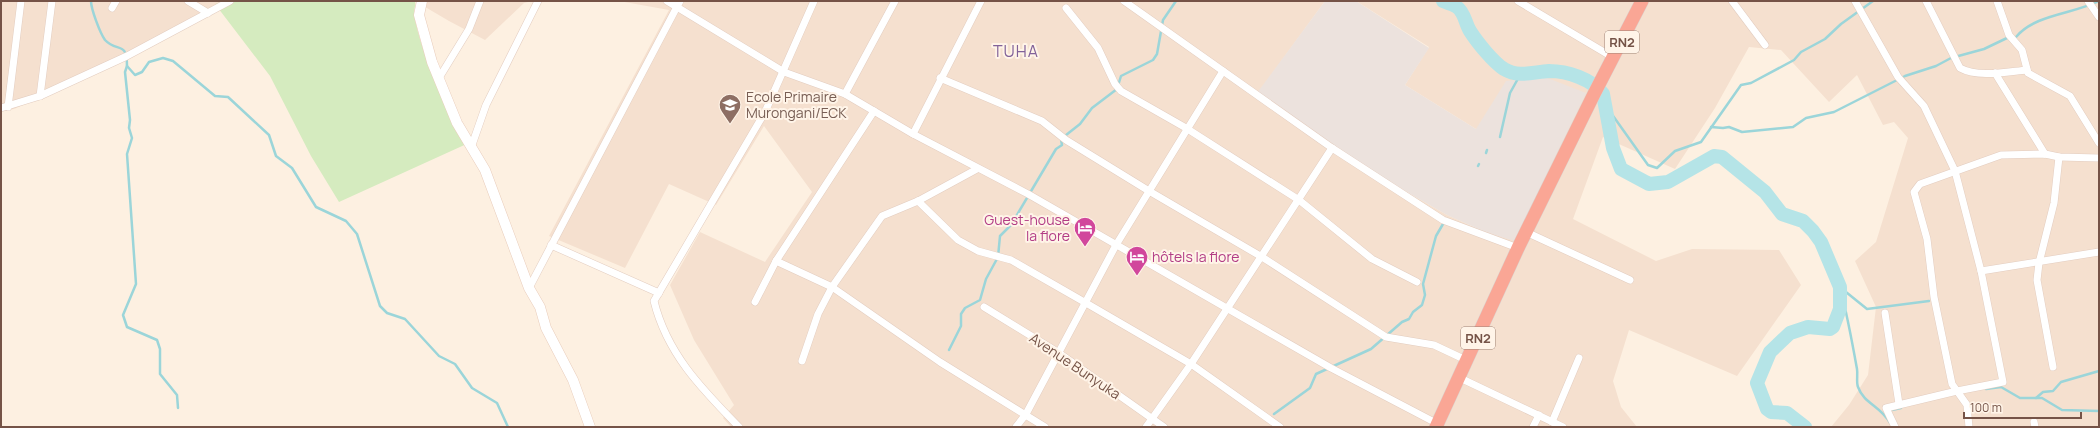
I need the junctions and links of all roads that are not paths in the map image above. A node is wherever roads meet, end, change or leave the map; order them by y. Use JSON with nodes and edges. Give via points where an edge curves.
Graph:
{"nodes":[{"id":1,"x":21,"y":1,"type":"edge"},
{"id":2,"x":52,"y":1,"type":"edge"},
{"id":3,"x":188,"y":1,"type":"edge"},
{"id":4,"x":230,"y":1,"type":"edge"},
{"id":5,"x":422,"y":1,"type":"edge"},
{"id":6,"x":480,"y":1,"type":"edge"},
{"id":7,"x":538,"y":1,"type":"edge"},
{"id":8,"x":667,"y":1,"type":"edge"},
{"id":9,"x":814,"y":1,"type":"edge"},
{"id":10,"x":894,"y":1,"type":"edge"},
{"id":11,"x":981,"y":1,"type":"edge"},
{"id":12,"x":1124,"y":1,"type":"edge"},
{"id":13,"x":1518,"y":1,"type":"edge"},
{"id":14,"x":1642,"y":1,"type":"edge"},
{"id":15,"x":1732,"y":1,"type":"edge"},
{"id":16,"x":1855,"y":1,"type":"edge"},
{"id":17,"x":1926,"y":1,"type":"edge"},
{"id":18,"x":1997,"y":1,"type":"edge"},
{"id":19,"x":678,"y":4,"type":"edge"},
{"id":20,"x":2090,"y":4,"type":"edge"},
{"id":21,"x":1066,"y":8,"type":"dead end"},
{"id":22,"x":208,"y":13,"type":"junction"},
{"id":23,"x":2099,"y":18,"type":"edge"},
{"id":24,"x":1765,"y":45,"type":"dead end"},
{"id":25,"x":1614,"y":58,"type":"junction"},
{"id":26,"x":2027,"y":70,"type":"junction"},
{"id":27,"x":1223,"y":71,"type":"junction"},
{"id":28,"x":784,"y":72,"type":"junction"},
{"id":29,"x":1995,"y":73,"type":"junction"},
{"id":30,"x":439,"y":78,"type":"junction"},
{"id":31,"x":940,"y":78,"type":"junction"},
{"id":32,"x":845,"y":94,"type":"junction"},
{"id":33,"x":40,"y":96,"type":"junction"},
{"id":34,"x":5,"y":107,"type":"edge"},
{"id":35,"x":874,"y":111,"type":"junction"},
{"id":36,"x":1186,"y":128,"type":"junction"},
{"id":37,"x":913,"y":134,"type":"junction"},
{"id":38,"x":2099,"y":142,"type":"edge"},
{"id":39,"x":472,"y":145,"type":"junction"},
{"id":40,"x":1332,"y":148,"type":"junction"},
{"id":41,"x":2045,"y":154,"type":"junction"},
{"id":42,"x":2059,"y":156,"type":"junction"},
{"id":43,"x":2099,"y":158,"type":"edge"},
{"id":44,"x":976,"y":169,"type":"junction"},
{"id":45,"x":1955,"y":172,"type":"junction"},
{"id":46,"x":1149,"y":191,"type":"junction"},
{"id":47,"x":1299,"y":200,"type":"junction"},
{"id":48,"x":918,"y":201,"type":"junction"},
{"id":49,"x":1526,"y":232,"type":"junction"},
{"id":50,"x":551,"y":245,"type":"junction"},
{"id":51,"x":1116,"y":245,"type":"junction"},
{"id":52,"x":1518,"y":248,"type":"junction"},
{"id":53,"x":2099,"y":252,"type":"edge"},
{"id":54,"x":1262,"y":257,"type":"junction"},
{"id":55,"x":776,"y":261,"type":"junction"},
{"id":56,"x":2039,"y":262,"type":"junction"},
{"id":57,"x":1981,"y":271,"type":"junction"},
{"id":58,"x":1630,"y":280,"type":"dead end"},
{"id":59,"x":1417,"y":282,"type":"dead end"},
{"id":60,"x":832,"y":287,"type":"junction"},
{"id":61,"x":529,"y":288,"type":"junction"},
{"id":62,"x":659,"y":293,"type":"junction"},
{"id":63,"x":755,"y":302,"type":"dead end"},
{"id":64,"x":1086,"y":303,"type":"junction"},
{"id":65,"x":984,"y":307,"type":"dead end"},
{"id":66,"x":1228,"y":308,"type":"junction"},
{"id":67,"x":1885,"y":313,"type":"dead end"},
{"id":68,"x":1059,"y":354,"type":"junction"},
{"id":69,"x":1579,"y":358,"type":"dead end"},
{"id":70,"x":802,"y":361,"type":"dead end"},
{"id":71,"x":1468,"y":361,"type":"junction"},
{"id":72,"x":1191,"y":364,"type":"junction"},
{"id":73,"x":2053,"y":367,"type":"dead end"},
{"id":74,"x":1460,"y":378,"type":"junction"},
{"id":75,"x":1957,"y":390,"type":"junction"},
{"id":76,"x":1899,"y":404,"type":"junction"},
{"id":77,"x":1026,"y":414,"type":"junction"},
{"id":78,"x":1538,"y":415,"type":"junction"},
{"id":79,"x":1152,"y":418,"type":"junction"},
{"id":80,"x":1552,"y":422,"type":"junction"},
{"id":81,"x":1437,"y":425,"type":"edge"},
{"id":82,"x":590,"y":427,"type":"edge"},
{"id":83,"x":739,"y":427,"type":"edge"},
{"id":84,"x":1016,"y":427,"type":"edge"},
{"id":85,"x":1046,"y":427,"type":"edge"},
{"id":86,"x":1146,"y":427,"type":"edge"},
{"id":87,"x":1164,"y":427,"type":"edge"},
{"id":88,"x":1280,"y":427,"type":"edge"},
{"id":89,"x":1533,"y":427,"type":"edge"},
{"id":90,"x":1563,"y":427,"type":"edge"},
{"id":91,"x":1895,"y":427,"type":"edge"},
{"id":92,"x":1969,"y":427,"type":"edge"}],
"edges":[{"from":1,"to":34,"type":"street"},
{"from":2,"to":33,"type":"street"},
{"from":3,"to":22,"type":"street"},
{"from":4,"to":22,"type":"street"},
{"from":5,"to":30,"type":"street","via":[[419,15]]},
{"from":6,"to":30,"type":"street","via":[[469,29]]},
{"from":7,"to":39,"type":"street","via":[[486,105]]},
{"from":8,"to":19,"type":"street"},
{"from":9,"to":28,"type":"street"},
{"from":10,"to":32,"type":"street"},
{"from":11,"to":31,"type":"street"},
{"from":12,"to":27,"type":"street"},
{"from":13,"to":25,"type":"street"},
{"from":14,"to":25,"type":"highway","number":"RN2"},
{"from":15,"to":24,"type":"street"},
{"from":16,"to":45,"type":"street","via":[[1900,80],[1924,106]]},
{"from":17,"to":29,"type":"street","via":[[1960,68],[1968,72]]},
{"from":18,"to":26,"type":"street","via":[[2010,37],[2022,50]]},
{"from":19,"to":28,"type":"street"},
{"from":19,"to":50,"type":"street"},
{"from":20,"to":23,"type":"street"},
{"from":21,"to":36,"type":"street","via":[[1098,48],[1121,91]]},
{"from":22,"to":33,"type":"street","via":[[127,56]]},
{"from":25,"to":49,"type":"highway","number":"RN2"},
{"from":26,"to":29,"type":"street"},
{"from":26,"to":38,"type":"street","via":[[2028,74],[2070,96]]},
{"from":27,"to":36,"type":"street"},
{"from":27,"to":40,"type":"street"},
{"from":28,"to":32,"type":"street"},
{"from":28,"to":62,"type":"street","via":[[765,112]]},
{"from":29,"to":41,"type":"street"},
{"from":30,"to":39,"type":"street","via":[[457,123]]},
{"from":31,"to":37,"type":"street"},
{"from":31,"to":46,"type":"street","via":[[1042,121]]},
{"from":32,"to":35,"type":"street"},
{"from":33,"to":34,"type":"street"},
{"from":35,"to":37,"type":"street"},
{"from":35,"to":55,"type":"street"},
{"from":36,"to":46,"type":"street"},
{"from":36,"to":47,"type":"street"},
{"from":37,"to":44,"type":"street"},
{"from":39,"to":61,"type":"street","via":[[485,170]]},
{"from":40,"to":47,"type":"street"},
{"from":40,"to":52,"type":"street","via":[[1443,220]]},
{"from":41,"to":42,"type":"street"},
{"from":41,"to":45,"type":"street","via":[[2001,155]]},
{"from":42,"to":43,"type":"street"},
{"from":42,"to":56,"type":"street","via":[[2054,202]]},
{"from":44,"to":48,"type":"street"},
{"from":44,"to":51,"type":"street","via":[[1028,194]]},
{"from":45,"to":57,"type":"street"},
{"from":45,"to":75,"type":"street","via":[[1920,184],[1914,192],[1927,239],[1934,297],[1952,384]]},
{"from":46,"to":51,"type":"street"},
{"from":46,"to":54,"type":"street"},
{"from":47,"to":54,"type":"street"},
{"from":47,"to":59,"type":"street","via":[[1372,259]]},
{"from":48,"to":60,"type":"street","via":[[882,216]]},
{"from":48,"to":64,"type":"street","via":[[958,240],[978,252],[1011,260]]},
{"from":49,"to":52,"type":"highway","number":"RN2"},
{"from":49,"to":58,"type":"street"},
{"from":50,"to":61,"type":"street"},
{"from":50,"to":62,"type":"street"},
{"from":51,"to":64,"type":"street"},
{"from":51,"to":66,"type":"street"},
{"from":52,"to":71,"type":"highway","number":"RN2"},
{"from":53,"to":56,"type":"street"},
{"from":54,"to":66,"type":"street"},
{"from":54,"to":71,"type":"street","via":[[1385,336],[1434,345]]},
{"from":55,"to":60,"type":"street"},
{"from":55,"to":63,"type":"street"},
{"from":56,"to":57,"type":"street"},
{"from":56,"to":73,"type":"street","via":[[2037,280]]},
{"from":57,"to":75,"type":"street","via":[[2003,382]]},
{"from":60,"to":70,"type":"street","via":[[818,314]]},
{"from":60,"to":77,"type":"street","via":[[940,362]]},
{"from":61,"to":82,"type":"street","via":[[573,380]]},
{"from":62,"to":83,"type":"street","via":[[654,301],[668,342],[696,382]]},
{"from":64,"to":68,"type":"street"},
{"from":64,"to":72,"type":"street"},
{"from":65,"to":68,"type":"street","name":"Avenue Bunyuka"},
{"from":66,"to":72,"type":"street"},
{"from":66,"to":81,"type":"street","via":[[1331,368]]},
{"from":67,"to":76,"type":"street"},
{"from":68,"to":77,"type":"street"},
{"from":68,"to":79,"type":"street","name":"Avenue Bunyuka"},
{"from":69,"to":80,"type":"street"},
{"from":71,"to":74,"type":"highway","number":"RN2"},
{"from":72,"to":79,"type":"street"},
{"from":72,"to":88,"type":"street"},
{"from":74,"to":78,"type":"street"},
{"from":74,"to":81,"type":"highway","number":"RN2"},
{"from":75,"to":76,"type":"street"},
{"from":75,"to":92,"type":"street","via":[[1967,405]]},
{"from":76,"to":91,"type":"street","via":[[1886,408]]},
{"from":77,"to":84,"type":"street"},
{"from":77,"to":85,"type":"street"},
{"from":78,"to":80,"type":"street"},
{"from":78,"to":89,"type":"street"},
{"from":79,"to":86,"type":"street"},
{"from":79,"to":87,"type":"street","name":"Avenue Bunyuka"},
{"from":80,"to":90,"type":"street"}]}
